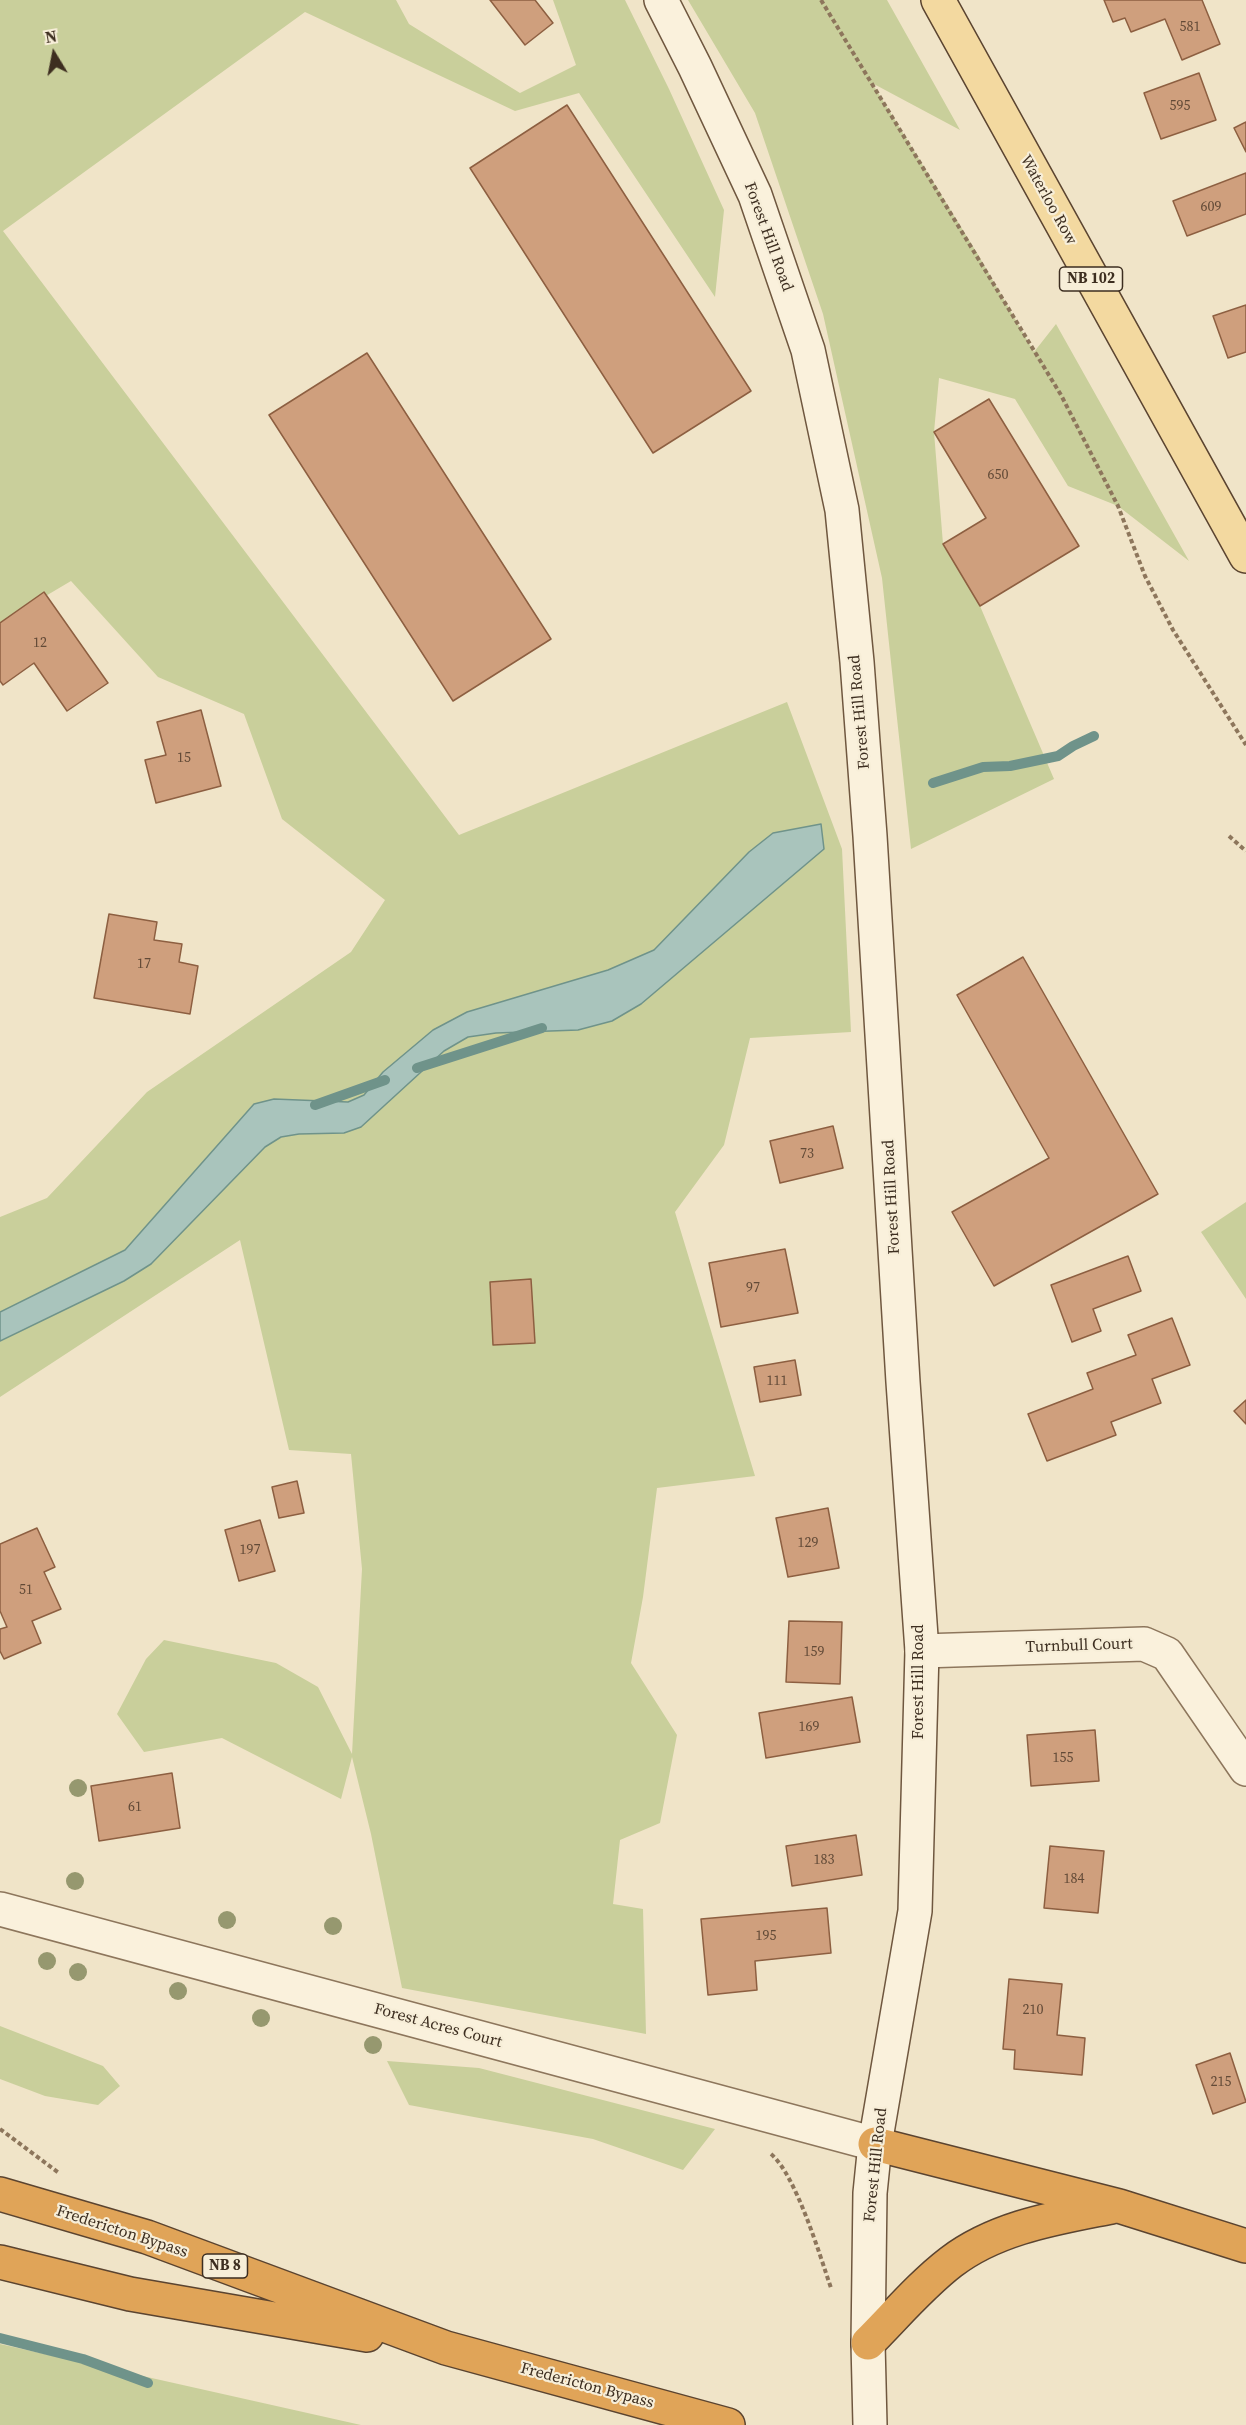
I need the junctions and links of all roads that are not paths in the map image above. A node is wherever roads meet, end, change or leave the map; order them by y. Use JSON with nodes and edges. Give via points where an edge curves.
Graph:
{"nodes":[{"id":1,"x":661,"y":0,"type":"edge"},
{"id":2,"x":938,"y":0,"type":"edge"},
{"id":3,"x":1246,"y":556,"type":"edge"},
{"id":4,"x":922,"y":1651,"type":"junction"},
{"id":5,"x":1246,"y":1769,"type":"edge"},
{"id":6,"x":0,"y":1909,"type":"edge"},
{"id":7,"x":875,"y":2144,"type":"junction"},
{"id":8,"x":0,"y":2194,"type":"edge"},
{"id":9,"x":1119,"y":2206,"type":"junction"},
{"id":10,"x":1246,"y":2246,"type":"edge"},
{"id":11,"x":0,"y":2262,"type":"edge"},
{"id":12,"x":868,"y":2343,"type":"junction"},
{"id":13,"x":446,"y":2348,"type":"junction"},
{"id":14,"x":728,"y":2425,"type":"edge"},
{"id":15,"x":870,"y":2425,"type":"edge"}],
"edges":[{"from":1,"to":4,"type":"street","name":"Forest Hill Road","via":[[755,195],[808,350],[842,510],[870,836]]},
{"from":2,"to":3,"type":"main road","name":"Waterloo Row","number":"NB 102"},
{"from":4,"to":5,"type":"street","name":"Turnbull Court","via":[[1144,1644],[1167,1654]]},
{"from":4,"to":7,"type":"street","name":"Forest Hill Road","via":[[915,1911]]},
{"from":6,"to":7,"type":"street","name":"Forest Acres Court"},
{"from":7,"to":9,"type":"highway"},
{"from":7,"to":12,"type":"street","name":"Forest Hill Road","via":[[870,2193]]},
{"from":8,"to":13,"type":"highway","name":"Fredericton Bypass","number":"NB 8","via":[[147,2237]]},
{"from":9,"to":10,"type":"highway"},
{"from":9,"to":12,"type":"highway","via":[[1036,2222],[981,2245],[952,2261]]},
{"from":11,"to":13,"type":"highway","name":"Fredericton Bypass","number":"NB 8","via":[[130,2294]]},
{"from":12,"to":15,"type":"street","name":"Forest Hill Road"},
{"from":13,"to":14,"type":"highway","name":"Fredericton Bypass","number":"NB 8"}]}
